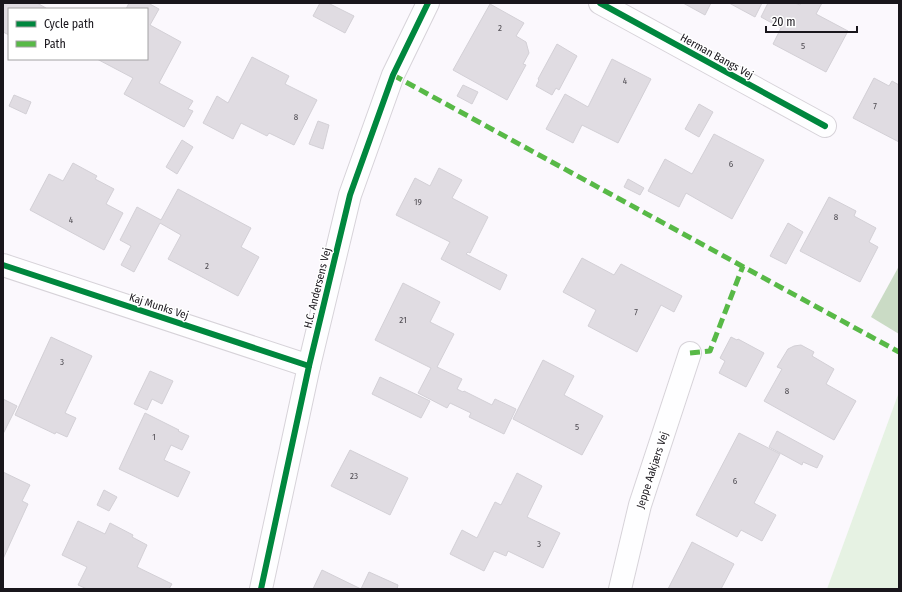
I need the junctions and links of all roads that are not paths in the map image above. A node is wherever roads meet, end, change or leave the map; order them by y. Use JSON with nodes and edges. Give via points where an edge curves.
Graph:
{"nodes":[{"id":1,"x":428,"y":3,"type":"edge"},
{"id":2,"x":600,"y":3,"type":"edge"},
{"id":3,"x":825,"y":126,"type":"dead end"},
{"id":4,"x":3,"y":265,"type":"edge"},
{"id":5,"x":690,"y":352,"type":"dead end"},
{"id":6,"x":309,"y":366,"type":"junction"},
{"id":7,"x":261,"y":589,"type":"edge"},
{"id":8,"x":620,"y":589,"type":"edge"}],
"edges":[{"from":1,"to":6,"type":"street","name":"H.C. Andersens Vej","via":[[394,75],[350,195]]},
{"from":2,"to":3,"type":"street","name":"Herman Bangs Vej"},
{"from":4,"to":6,"type":"street","name":"Kaj Munks Vej"},
{"from":5,"to":8,"type":"street","name":"Jeppe Aakjærs Vej","via":[[640,505]]},
{"from":6,"to":7,"type":"street","name":"H.C. Andersens Vej"}]}
